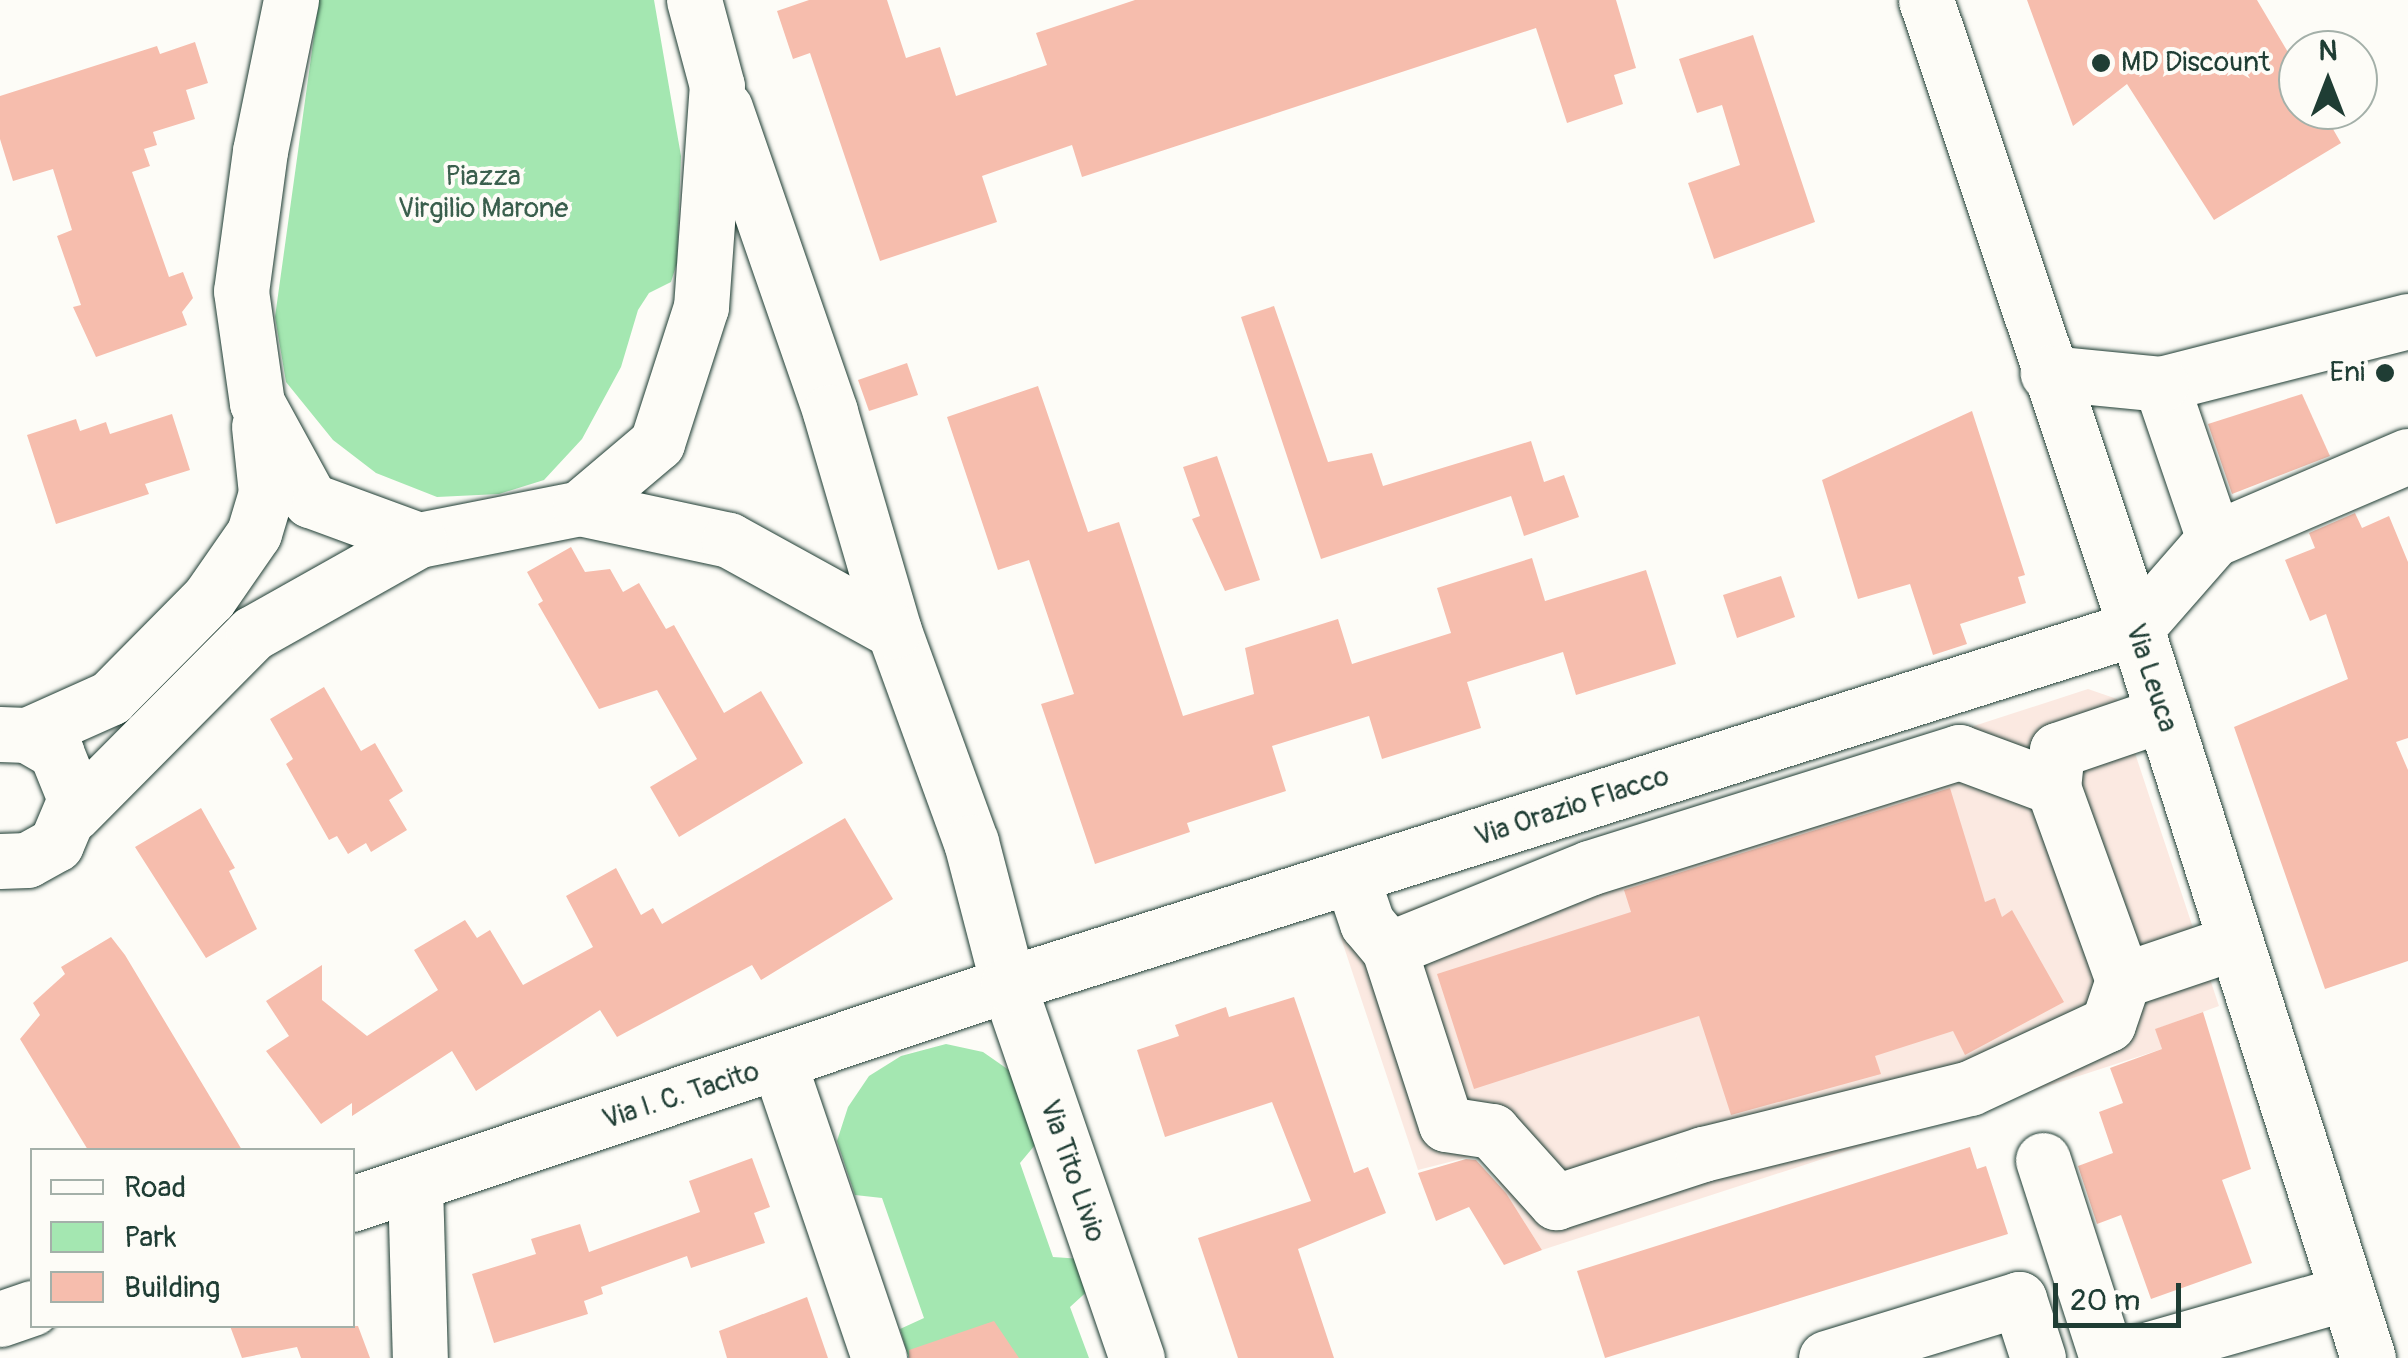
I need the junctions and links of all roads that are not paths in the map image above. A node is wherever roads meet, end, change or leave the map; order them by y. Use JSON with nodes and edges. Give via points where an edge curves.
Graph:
{"nodes":[{"id":1,"x":291,"y":0,"type":"edge"},
{"id":2,"x":694,"y":0,"type":"edge"},
{"id":3,"x":1926,"y":0,"type":"edge"},
{"id":4,"x":718,"y":86,"type":"junction"},
{"id":5,"x":2408,"y":321,"type":"edge"},
{"id":6,"x":2048,"y":373,"type":"junction"},
{"id":7,"x":2161,"y":384,"type":"junction"},
{"id":8,"x":257,"y":403,"type":"junction"},
{"id":9,"x":2408,"y":456,"type":"edge"},
{"id":10,"x":580,"y":508,"type":"junction"},
{"id":11,"x":2214,"y":539,"type":"junction"},
{"id":12,"x":419,"y":540,"type":"junction"},
{"id":13,"x":2136,"y":628,"type":"junction"},
{"id":14,"x":894,"y":630,"type":"junction"},
{"id":15,"x":2163,"y":714,"type":"junction"},
{"id":16,"x":13,"y":734,"type":"edge"},
{"id":17,"x":2053,"y":787,"type":"junction"},
{"id":18,"x":73,"y":814,"type":"junction"},
{"id":19,"x":9,"y":872,"type":"edge"},
{"id":20,"x":1351,"y":876,"type":"junction"},
{"id":21,"x":2235,"y":942,"type":"junction"},
{"id":22,"x":1389,"y":949,"type":"junction"},
{"id":23,"x":2123,"y":980,"type":"junction"},
{"id":24,"x":1008,"y":984,"type":"junction"},
{"id":25,"x":779,"y":1064,"type":"junction"},
{"id":26,"x":2043,"y":1160,"type":"dead end"},
{"id":27,"x":416,"y":1184,"type":"junction"},
{"id":28,"x":355,"y":1203,"type":"edge"},
{"id":29,"x":2346,"y":1293,"type":"junction"},
{"id":30,"x":30,"y":1309,"type":"edge"},
{"id":31,"x":0,"y":1318,"type":"edge"},
{"id":32,"x":420,"y":1358,"type":"edge"},
{"id":33,"x":879,"y":1358,"type":"edge"},
{"id":34,"x":1137,"y":1358,"type":"edge"},
{"id":35,"x":1826,"y":1358,"type":"edge"},
{"id":36,"x":2038,"y":1358,"type":"edge"},
{"id":37,"x":2107,"y":1358,"type":"edge"},
{"id":38,"x":2118,"y":1358,"type":"edge"},
{"id":39,"x":2368,"y":1358,"type":"edge"}],
"edges":[{"from":1,"to":8,"type":"street","via":[[241,291]]},
{"from":2,"to":4,"type":"street"},
{"from":3,"to":6,"type":"street","name":"Via Leuca"},
{"from":4,"to":10,"type":"street","via":[[701,307],[657,444]]},
{"from":4,"to":14,"type":"street","name":"Via Tito Livio","via":[[830,412]]},
{"from":5,"to":7,"type":"street"},
{"from":6,"to":7,"type":"street"},
{"from":6,"to":13,"type":"street","name":"Via Leuca"},
{"from":7,"to":11,"type":"street"},
{"from":8,"to":12,"type":"street","via":[[310,500]]},
{"from":8,"to":16,"type":"street","via":[[266,493],[254,534],[209,598],[110,698]]},
{"from":9,"to":11,"type":"street"},
{"from":10,"to":12,"type":"street"},
{"from":10,"to":14,"type":"street","via":[[729,540]]},
{"from":11,"to":13,"type":"street"},
{"from":12,"to":18,"type":"street","via":[[253,633]]},
{"from":13,"to":15,"type":"street","name":"Via Leuca"},
{"from":13,"to":20,"type":"street","name":"Via Orazio Flacco"},
{"from":14,"to":24,"type":"street","name":"Via Tito Livio","via":[[971,842]]},
{"from":15,"to":17,"type":"street","via":[[2057,750]]},
{"from":15,"to":21,"type":"street","name":"Via Leuca"},
{"from":16,"to":18,"type":"street","via":[[66,765]]},
{"from":17,"to":22,"type":"street","via":[[1959,752],[1590,868]]},
{"from":17,"to":23,"type":"street"},
{"from":18,"to":19,"type":"street","via":[[56,844]]},
{"from":20,"to":22,"type":"street","via":[[1366,923]]},
{"from":20,"to":24,"type":"street","name":"Via Orazio Flacco"},
{"from":21,"to":23,"type":"street"},
{"from":21,"to":29,"type":"street","name":"Via Leuca"},
{"from":22,"to":23,"type":"street","via":[[1446,1124],[1492,1131],[1556,1202],[1703,1154],[1970,1088],[2108,1024]]},
{"from":24,"to":25,"type":"street","name":"Via I. C. Tacito"},
{"from":24,"to":34,"type":"street","name":"Via Tito Livio"},
{"from":25,"to":27,"type":"street","name":"Via I. C. Tacito"},
{"from":25,"to":33,"type":"street"},
{"from":26,"to":37,"type":"street"},
{"from":27,"to":28,"type":"street","name":"Via I. C. Tacito"},
{"from":27,"to":32,"type":"street"},
{"from":29,"to":38,"type":"street"},
{"from":29,"to":39,"type":"street","name":"Via Leuca"},
{"from":30,"to":31,"type":"street"},
{"from":35,"to":36,"type":"street","via":[[2020,1299]]}]}
